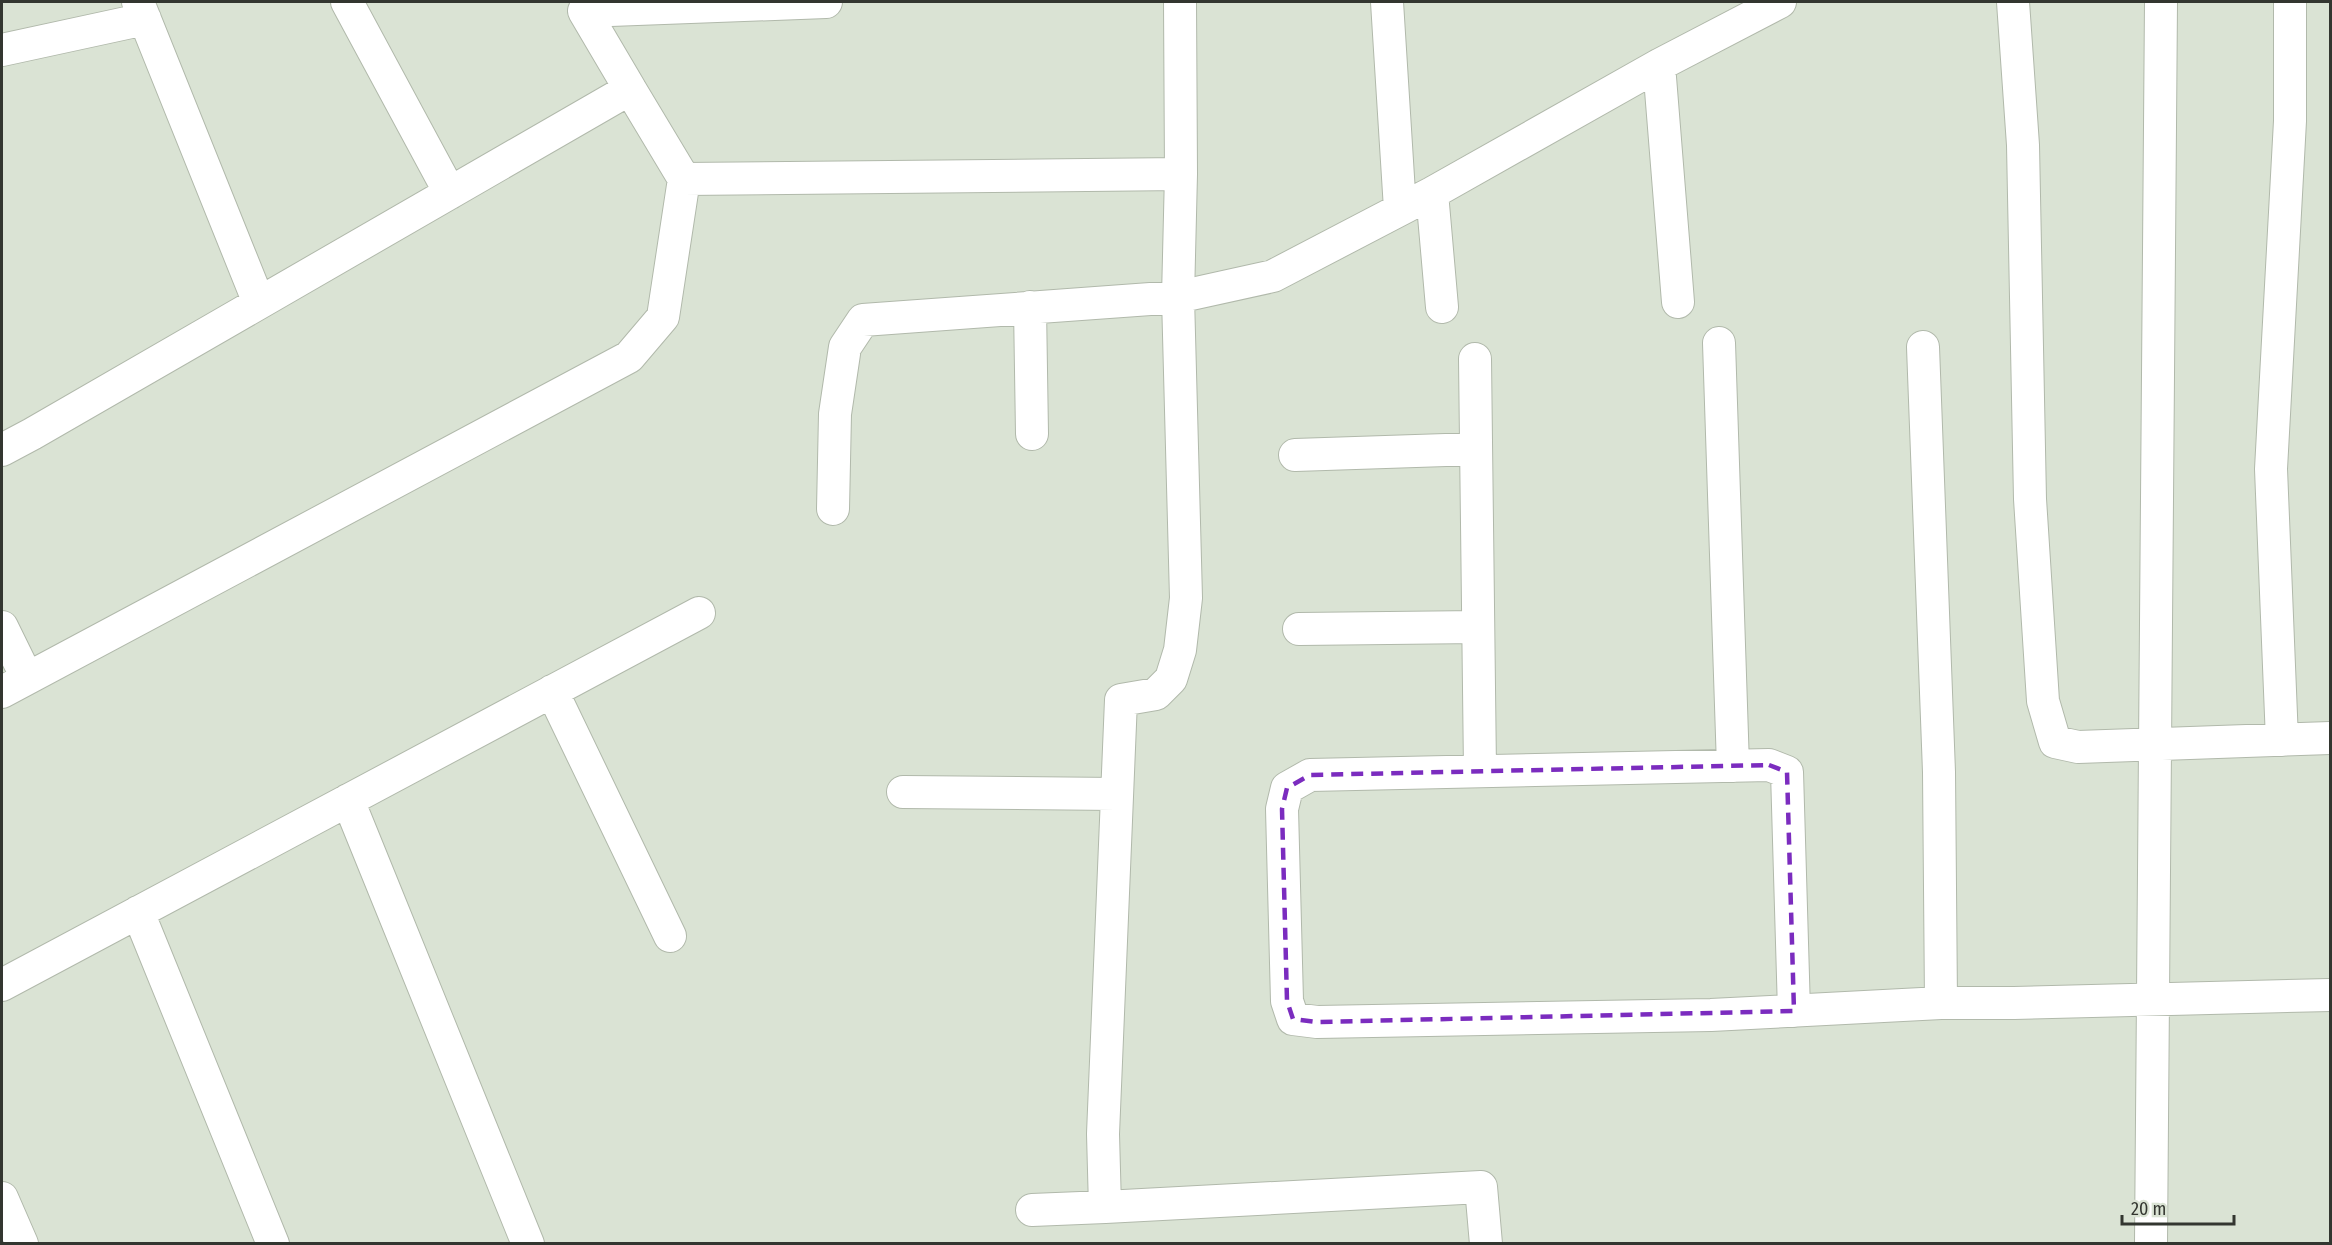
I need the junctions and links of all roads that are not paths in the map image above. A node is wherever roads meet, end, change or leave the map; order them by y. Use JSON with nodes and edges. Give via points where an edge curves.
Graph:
{"nodes":[{"id":1,"x":347,"y":2,"type":"edge"},
{"id":2,"x":826,"y":2,"type":"edge"},
{"id":3,"x":1180,"y":2,"type":"edge"},
{"id":4,"x":1387,"y":2,"type":"edge"},
{"id":5,"x":1780,"y":2,"type":"edge"},
{"id":6,"x":2013,"y":2,"type":"edge"},
{"id":7,"x":2161,"y":2,"type":"edge"},
{"id":8,"x":2290,"y":2,"type":"edge"},
{"id":9,"x":580,"y":6,"type":"edge"},
{"id":10,"x":142,"y":10,"type":"edge"},
{"id":11,"x":2,"y":50,"type":"edge"},
{"id":12,"x":1659,"y":66,"type":"junction"},
{"id":13,"x":630,"y":89,"type":"junction"},
{"id":14,"x":1181,"y":174,"type":"junction"},
{"id":15,"x":684,"y":179,"type":"junction"},
{"id":16,"x":450,"y":193,"type":"junction"},
{"id":17,"x":1432,"y":193,"type":"junction"},
{"id":18,"x":1400,"y":209,"type":"junction"},
{"id":19,"x":1178,"y":297,"type":"junction"},
{"id":20,"x":1678,"y":302,"type":"dead end"},
{"id":21,"x":259,"y":303,"type":"junction"},
{"id":22,"x":1030,"y":307,"type":"junction"},
{"id":23,"x":1442,"y":307,"type":"dead end"},
{"id":24,"x":1719,"y":343,"type":"dead end"},
{"id":25,"x":1923,"y":347,"type":"dead end"},
{"id":26,"x":1475,"y":359,"type":"dead end"},
{"id":27,"x":1032,"y":434,"type":"dead end"},
{"id":28,"x":1476,"y":449,"type":"junction"},
{"id":29,"x":2,"y":450,"type":"edge"},
{"id":30,"x":1295,"y":455,"type":"dead end"},
{"id":31,"x":833,"y":509,"type":"dead end"},
{"id":32,"x":699,"y":613,"type":"dead end"},
{"id":33,"x":2,"y":627,"type":"edge"},
{"id":34,"x":1478,"y":627,"type":"junction"},
{"id":35,"x":1299,"y":629,"type":"dead end"},
{"id":36,"x":14,"y":685,"type":"edge"},
{"id":37,"x":552,"y":691,"type":"junction"},
{"id":38,"x":2331,"y":738,"type":"edge"},
{"id":39,"x":2282,"y":740,"type":"junction"},
{"id":40,"x":2155,"y":745,"type":"junction"},
{"id":41,"x":1733,"y":766,"type":"junction"},
{"id":42,"x":1480,"y":770,"type":"junction"},
{"id":43,"x":903,"y":792,"type":"dead end"},
{"id":44,"x":1116,"y":794,"type":"junction"},
{"id":45,"x":348,"y":800,"type":"junction"},
{"id":46,"x":138,"y":912,"type":"junction"},
{"id":47,"x":670,"y":936,"type":"dead end"},
{"id":48,"x":2,"y":985,"type":"edge"},
{"id":49,"x":2331,"y":995,"type":"edge"},
{"id":50,"x":2153,"y":1000,"type":"junction"},
{"id":51,"x":1941,"y":1003,"type":"junction"},
{"id":52,"x":1794,"y":1011,"type":"junction"},
{"id":53,"x":2,"y":1198,"type":"edge"},
{"id":54,"x":1105,"y":1207,"type":"junction"},
{"id":55,"x":1032,"y":1210,"type":"dead end"},
{"id":56,"x":22,"y":1244,"type":"edge"},
{"id":57,"x":273,"y":1244,"type":"edge"},
{"id":58,"x":528,"y":1244,"type":"edge"},
{"id":59,"x":1486,"y":1244,"type":"edge"},
{"id":60,"x":2151,"y":1244,"type":"edge"}],
"edges":[{"from":1,"to":16,"type":"street"},
{"from":2,"to":9,"type":"street"},
{"from":3,"to":14,"type":"street"},
{"from":4,"to":18,"type":"street"},
{"from":5,"to":12,"type":"street"},
{"from":6,"to":40,"type":"street","via":[[2023,145],[2030,499],[2043,701],[2055,742],[2078,747]]},
{"from":7,"to":40,"type":"street"},
{"from":8,"to":39,"type":"street","via":[[2290,121],[2271,469]]},
{"from":9,"to":13,"type":"street"},
{"from":10,"to":11,"type":"street"},
{"from":10,"to":21,"type":"street"},
{"from":12,"to":17,"type":"street"},
{"from":12,"to":20,"type":"street"},
{"from":13,"to":15,"type":"street"},
{"from":13,"to":16,"type":"street"},
{"from":14,"to":15,"type":"street"},
{"from":14,"to":19,"type":"street"},
{"from":15,"to":36,"type":"street","via":[[663,317],[629,357]]},
{"from":16,"to":21,"type":"street"},
{"from":17,"to":18,"type":"street"},
{"from":17,"to":23,"type":"street"},
{"from":18,"to":19,"type":"street","via":[[1273,276]]},
{"from":19,"to":22,"type":"street"},
{"from":19,"to":44,"type":"street","via":[[1186,598],[1180,650],[1171,679],[1156,694],[1121,700]]},
{"from":21,"to":29,"type":"street"},
{"from":22,"to":27,"type":"street"},
{"from":22,"to":31,"type":"street","via":[[863,320],[845,347],[835,414]]},
{"from":24,"to":41,"type":"street"},
{"from":25,"to":51,"type":"street","via":[[1940,772]]},
{"from":26,"to":28,"type":"street"},
{"from":28,"to":30,"type":"street"},
{"from":28,"to":34,"type":"street"},
{"from":32,"to":37,"type":"street"},
{"from":33,"to":36,"type":"street"},
{"from":34,"to":35,"type":"street"},
{"from":34,"to":42,"type":"street"},
{"from":37,"to":45,"type":"street"},
{"from":37,"to":47,"type":"street"},
{"from":38,"to":39,"type":"street"},
{"from":39,"to":40,"type":"street"},
{"from":40,"to":50,"type":"street"},
{"from":41,"to":42,"type":"street"},
{"from":41,"to":52,"type":"street","via":[[1769,765],[1786,772]]},
{"from":42,"to":52,"type":"street","via":[[1310,775],[1287,788],[1282,809],[1287,1001],[1293,1019],[1317,1022]]},
{"from":43,"to":44,"type":"street"},
{"from":44,"to":54,"type":"street","via":[[1103,1134]]},
{"from":45,"to":46,"type":"street"},
{"from":45,"to":58,"type":"street"},
{"from":46,"to":48,"type":"street"},
{"from":46,"to":57,"type":"street"},
{"from":49,"to":50,"type":"street"},
{"from":50,"to":51,"type":"street"},
{"from":50,"to":60,"type":"street"},
{"from":51,"to":52,"type":"street"},
{"from":53,"to":56,"type":"street"},
{"from":54,"to":55,"type":"street"},
{"from":54,"to":59,"type":"street","via":[[1481,1187]]}]}
